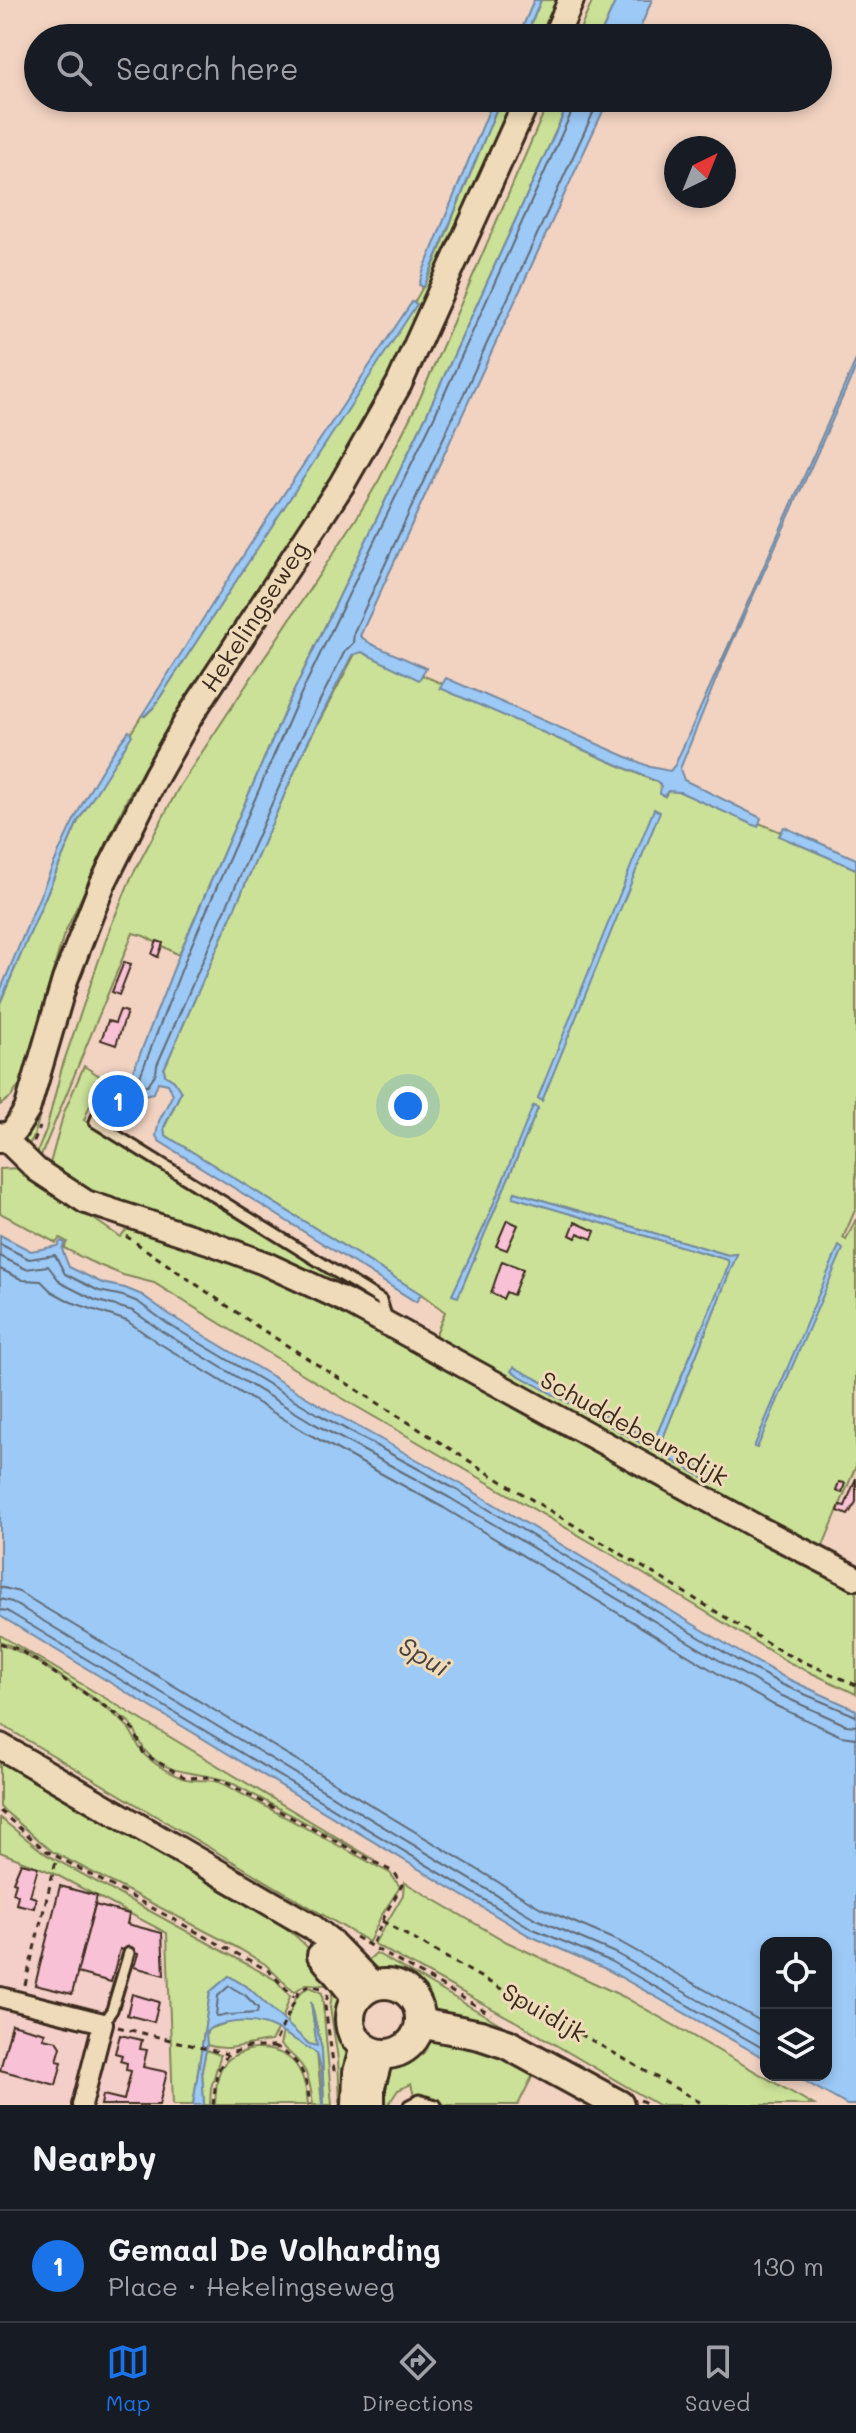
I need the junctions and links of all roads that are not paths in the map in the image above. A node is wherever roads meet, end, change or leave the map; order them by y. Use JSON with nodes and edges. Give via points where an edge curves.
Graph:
{"nodes":[{"id":1,"x":571,"y":0,"type":"edge"},
{"id":2,"x":561,"y":24,"type":"edge"},
{"id":3,"x":522,"y":112,"type":"edge"},
{"id":4,"x":102,"y":1104,"type":"dead end"},
{"id":5,"x":1,"y":1137,"type":"edge"},
{"id":6,"x":388,"y":1323,"type":"junction"},
{"id":7,"x":856,"y":1578,"type":"edge"},
{"id":8,"x":0,"y":1746,"type":"edge"},
{"id":9,"x":129,"y":1953,"type":"dead end"},
{"id":10,"x":364,"y":1992,"type":"junction"},
{"id":11,"x":0,"y":1997,"type":"edge"},
{"id":12,"x":103,"y":2023,"type":"junction"},
{"id":13,"x":420,"y":2023,"type":"junction"},
{"id":14,"x":372,"y":2050,"type":"junction"},
{"id":15,"x":82,"y":2105,"type":"edge"},
{"id":16,"x":355,"y":2105,"type":"edge"},
{"id":17,"x":372,"y":2105,"type":"edge"},
{"id":18,"x":409,"y":2105,"type":"edge"},
{"id":19,"x":436,"y":2105,"type":"edge"},
{"id":20,"x":619,"y":2105,"type":"edge"}],
"edges":[{"from":1,"to":2,"type":"main road"},
{"from":3,"to":5,"type":"main road","name":"Hekelingseweg","via":[[380,418],[156,776],[82,932],[27,1110]]},
{"from":4,"to":6,"type":"lane","name":"Schuddebeursdijk","via":[[95,1122],[381,1300]]},
{"from":5,"to":6,"type":"street","name":"Schuddebeursdijk","via":[[37,1170],[86,1202],[264,1263]]},
{"from":6,"to":7,"type":"street","name":"Schuddebeursdijk"},
{"from":8,"to":10,"type":"main road","via":[[312,1927]]},
{"from":9,"to":12,"type":"lane"},
{"from":10,"to":13,"type":"main road","via":[[391,1984],[407,1991],[418,2005]]},
{"from":10,"to":14,"type":"main road","via":[[350,2011],[350,2024],[354,2036]]},
{"from":11,"to":12,"type":"street"},
{"from":12,"to":15,"type":"street"},
{"from":13,"to":14,"type":"main road","via":[[410,2044],[396,2053]]},
{"from":13,"to":20,"type":"main road","name":"Spuidijk","via":[[507,2044]]},
{"from":14,"to":16,"type":"main road","via":[[356,2072]]},
{"from":14,"to":17,"type":"main road"},
{"from":18,"to":19,"type":"lane","via":[[419,2100]]}]}
